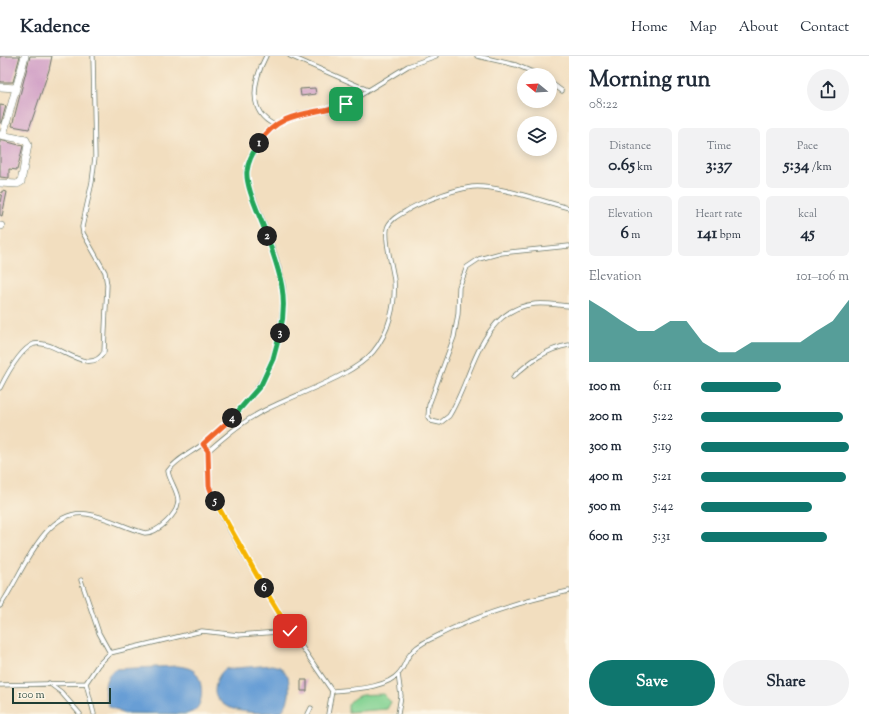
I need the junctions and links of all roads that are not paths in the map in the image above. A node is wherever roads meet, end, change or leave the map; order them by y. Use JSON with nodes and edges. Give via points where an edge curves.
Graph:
{"nodes":[{"id":1,"x":25,"y":56,"type":"edge"},
{"id":2,"x":94,"y":56,"type":"edge"},
{"id":3,"x":266,"y":56,"type":"edge"},
{"id":4,"x":290,"y":56,"type":"edge"},
{"id":5,"x":436,"y":56,"type":"edge"},
{"id":6,"x":477,"y":56,"type":"edge"},
{"id":7,"x":523,"y":68,"type":"edge"},
{"id":8,"x":0,"y":87,"type":"edge"},
{"id":9,"x":557,"y":87,"type":"edge"},
{"id":10,"x":16,"y":88,"type":"junction"},
{"id":11,"x":368,"y":90,"type":"junction"},
{"id":12,"x":562,"y":91,"type":"dead end"},
{"id":13,"x":275,"y":125,"type":"junction"},
{"id":14,"x":2,"y":135,"type":"edge"},
{"id":15,"x":0,"y":183,"type":"edge"},
{"id":16,"x":569,"y":208,"type":"edge"},
{"id":17,"x":569,"y":246,"type":"edge"},
{"id":18,"x":569,"y":306,"type":"edge"},
{"id":19,"x":569,"y":345,"type":"edge"},
{"id":20,"x":513,"y":377,"type":"dead end"},
{"id":21,"x":0,"y":388,"type":"edge"},
{"id":22,"x":203,"y":444,"type":"junction"},
{"id":23,"x":208,"y":451,"type":"junction"},
{"id":24,"x":81,"y":580,"type":"dead end"},
{"id":25,"x":569,"y":591,"type":"edge"},
{"id":26,"x":0,"y":606,"type":"edge"},
{"id":27,"x":290,"y":631,"type":"junction"},
{"id":28,"x":110,"y":653,"type":"junction"},
{"id":29,"x":398,"y":674,"type":"junction"},
{"id":30,"x":49,"y":683,"type":"junction"},
{"id":31,"x":86,"y":683,"type":"junction"},
{"id":32,"x":0,"y":686,"type":"edge"},
{"id":33,"x":332,"y":691,"type":"junction"},
{"id":34,"x":311,"y":708,"type":"dead end"},
{"id":35,"x":80,"y":714,"type":"edge"},
{"id":36,"x":94,"y":714,"type":"edge"},
{"id":37,"x":308,"y":714,"type":"edge"},
{"id":38,"x":328,"y":714,"type":"edge"},
{"id":39,"x":398,"y":714,"type":"edge"}],
"edges":[{"from":1,"to":10,"type":"street"},
{"from":2,"to":21,"type":"lane","via":[[95,157],[82,227],[105,272],[107,285],[104,352],[101,359],[85,361],[42,344],[34,344],[26,349],[8,372]]},
{"from":3,"to":13,"type":"lane","via":[[256,80],[255,99],[259,112]]},
{"from":4,"to":11,"type":"lane"},
{"from":5,"to":11,"type":"lane","via":[[408,66]]},
{"from":6,"to":7,"type":"lane"},
{"from":8,"to":10,"type":"street"},
{"from":9,"to":12,"type":"lane"},
{"from":10,"to":14,"type":"street"},
{"from":11,"to":13,"type":"lane","via":[[346,104],[299,114]]},
{"from":13,"to":22,"type":"lane","via":[[253,152],[246,172],[283,285],[281,330],[273,359],[261,385]]},
{"from":14,"to":15,"type":"street","via":[[22,138],[28,145],[20,183]]},
{"from":16,"to":23,"type":"lane","via":[[494,188],[473,187],[446,193],[411,207],[397,216],[388,227],[387,241],[394,281],[391,314],[382,339],[373,353],[345,373],[267,408],[238,425]]},
{"from":17,"to":18,"type":"lane","via":[[501,253],[479,259],[467,268],[459,287],[454,337],[428,405],[428,417],[431,421],[440,423],[449,416],[479,349],[498,321],[512,311],[534,304]]},
{"from":19,"to":20,"type":"lane","via":[[548,351],[531,360]]},
{"from":22,"to":23,"type":"lane"},
{"from":22,"to":26,"type":"lane","via":[[168,471],[178,501],[177,508],[161,528],[152,533],[145,533],[102,516],[77,512],[68,516],[52,526],[36,545]]},
{"from":23,"to":27,"type":"lane","via":[[209,486],[214,501]]},
{"from":24,"to":28,"type":"lane","via":[[99,633]]},
{"from":25,"to":29,"type":"lane","via":[[515,604],[431,638],[408,656]]},
{"from":27,"to":28,"type":"lane","via":[[239,635],[212,631],[198,632]]},
{"from":27,"to":33,"type":"lane"},
{"from":28,"to":31,"type":"lane","via":[[98,664]]},
{"from":29,"to":33,"type":"lane","via":[[375,685]]},
{"from":29,"to":39,"type":"lane","via":[[401,696]]},
{"from":30,"to":31,"type":"lane"},
{"from":30,"to":32,"type":"lane"},
{"from":30,"to":35,"type":"lane","via":[[61,692]]},
{"from":31,"to":36,"type":"lane"},
{"from":33,"to":38,"type":"lane"},
{"from":34,"to":37,"type":"lane"}]}
